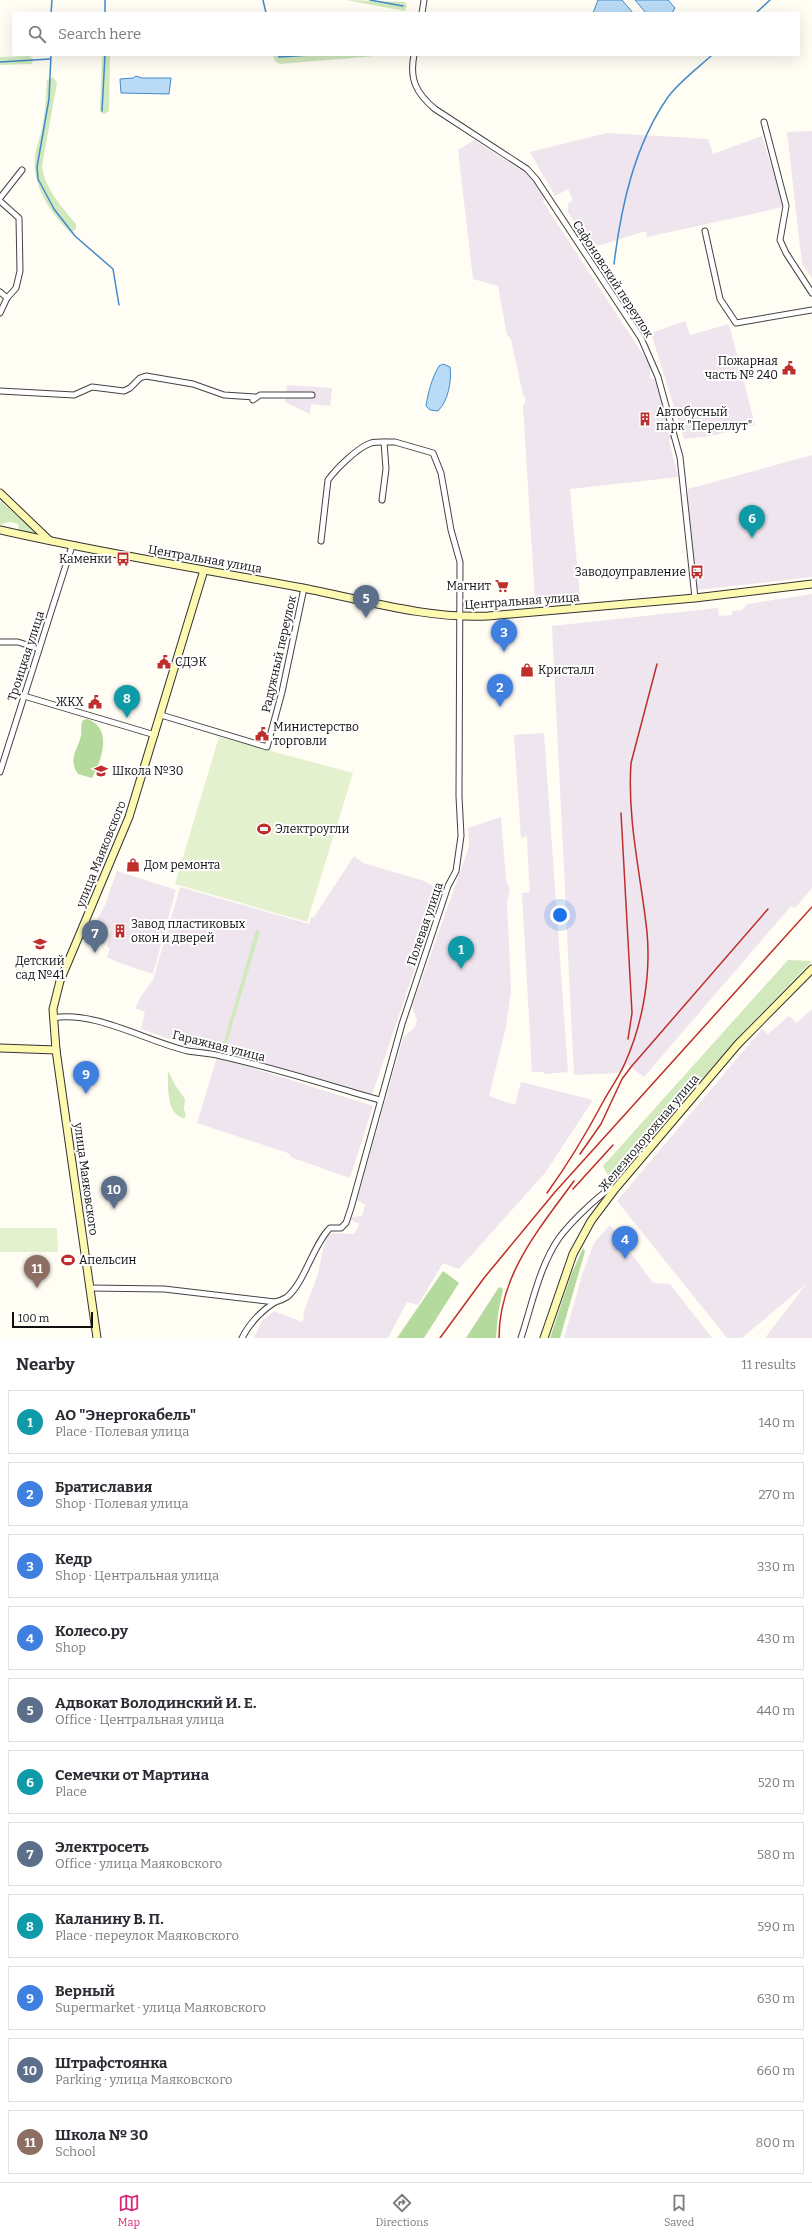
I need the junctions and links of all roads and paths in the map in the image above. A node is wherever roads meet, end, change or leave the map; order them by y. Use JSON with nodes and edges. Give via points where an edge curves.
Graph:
{"nodes":[{"id":1,"x":424,"y":0,"type":"edge"},
{"id":2,"x":422,"y":12,"type":"edge"},
{"id":3,"x":414,"y":56,"type":"edge"},
{"id":4,"x":764,"y":122,"type":"dead end"},
{"id":5,"x":22,"y":170,"type":"dead end"},
{"id":6,"x":0,"y":199,"type":"edge"},
{"id":7,"x":705,"y":231,"type":"dead end"},
{"id":8,"x":0,"y":292,"type":"edge"},
{"id":9,"x":812,"y":293,"type":"edge"},
{"id":10,"x":7,"y":298,"type":"junction"},
{"id":11,"x":812,"y":310,"type":"edge"},
{"id":12,"x":0,"y":313,"type":"edge"},
{"id":13,"x":0,"y":391,"type":"edge"},
{"id":14,"x":312,"y":395,"type":"dead end"},
{"id":15,"x":384,"y":442,"type":"junction"},
{"id":16,"x":0,"y":492,"type":"edge"},
{"id":17,"x":382,"y":500,"type":"dead end"},
{"id":18,"x":0,"y":530,"type":"edge"},
{"id":19,"x":50,"y":540,"type":"junction"},
{"id":20,"x":321,"y":541,"type":"dead end"},
{"id":21,"x":72,"y":546,"type":"junction"},
{"id":22,"x":204,"y":570,"type":"junction"},
{"id":23,"x":812,"y":584,"type":"edge"},
{"id":24,"x":304,"y":588,"type":"junction"},
{"id":25,"x":694,"y":598,"type":"junction"},
{"id":26,"x":459,"y":616,"type":"junction"},
{"id":27,"x":0,"y":642,"type":"edge"},
{"id":28,"x":39,"y":649,"type":"junction"},
{"id":29,"x":24,"y":696,"type":"junction"},
{"id":30,"x":161,"y":715,"type":"junction"},
{"id":31,"x":155,"y":735,"type":"junction"},
{"id":32,"x":3,"y":750,"type":"edge"},
{"id":33,"x":0,"y":772,"type":"edge"},
{"id":34,"x":812,"y":969,"type":"edge"},
{"id":35,"x":53,"y":1018,"type":"junction"},
{"id":36,"x":0,"y":1048,"type":"edge"},
{"id":37,"x":56,"y":1050,"type":"junction"},
{"id":38,"x":380,"y":1100,"type":"junction"},
{"id":39,"x":615,"y":1189,"type":"junction"},
{"id":40,"x":90,"y":1288,"type":"junction"},
{"id":41,"x":275,"y":1302,"type":"junction"},
{"id":42,"x":96,"y":1338,"type":"edge"},
{"id":43,"x":242,"y":1338,"type":"edge"},
{"id":44,"x":521,"y":1338,"type":"edge"},
{"id":45,"x":544,"y":1338,"type":"edge"}],
"edges":[{"from":1,"to":2,"type":"street"},
{"from":3,"to":25,"type":"street","name":"Сафоновский переулок","via":[[412,79],[423,99],[527,169],[641,338],[658,377],[680,456]]},
{"from":4,"to":9,"type":"street","via":[[786,206],[780,240]]},
{"from":5,"to":6,"type":"street"},
{"from":6,"to":10,"type":"street","via":[[19,218],[20,271],[16,288]]},
{"from":7,"to":11,"type":"street","via":[[720,299],[736,323]]},
{"from":8,"to":10,"type":"street"},
{"from":10,"to":12,"type":"street"},
{"from":13,"to":14,"type":"street","via":[[74,395],[92,387],[124,391],[146,376],[193,384],[224,395],[255,397],[253,400],[260,394]]},
{"from":15,"to":17,"type":"street","via":[[386,469]]},
{"from":15,"to":20,"type":"street","via":[[371,443],[361,448],[332,474],[326,487]]},
{"from":15,"to":26,"type":"street","name":"Полевая улица","via":[[395,442],[433,453],[438,464],[460,562]]},
{"from":16,"to":19,"type":"main road"},
{"from":18,"to":19,"type":"main road","name":"Центральная улица"},
{"from":19,"to":21,"type":"main road","name":"Центральная улица"},
{"from":21,"to":22,"type":"main road","name":"Центральная улица"},
{"from":21,"to":28,"type":"street","name":"Троицкая улица"},
{"from":22,"to":24,"type":"main road","name":"Центральная улица"},
{"from":22,"to":30,"type":"main road","name":"улица Маяковского"},
{"from":23,"to":25,"type":"main road","name":"Центральная улица"},
{"from":24,"to":26,"type":"main road","name":"Центральная улица","via":[[407,610]]},
{"from":24,"to":30,"type":"street","name":"Радужный переулок","via":[[282,692],[267,747]]},
{"from":25,"to":26,"type":"main road","name":"Центральная улица","via":[[488,616]]},
{"from":26,"to":38,"type":"street","name":"Полевая улица","via":[[461,836],[458,862],[402,1024]]},
{"from":27,"to":28,"type":"street","via":[[18,642]]},
{"from":28,"to":29,"type":"street","name":"Троицкая улица"},
{"from":29,"to":31,"type":"street"},
{"from":29,"to":32,"type":"street","name":"Троицкая улица"},
{"from":30,"to":31,"type":"main road","name":"улица Маяковского"},
{"from":31,"to":35,"type":"main road","name":"улица Маяковского","via":[[117,850],[57,989],[53,1001]]},
{"from":32,"to":33,"type":"street","name":"Троицкая улица"},
{"from":34,"to":39,"type":"main road","name":"Железнодорожная улица","via":[[738,1044]]},
{"from":35,"to":37,"type":"main road","name":"улица Маяковского"},
{"from":35,"to":38,"type":"street","name":"Гаражная улица","via":[[76,1016],[188,1051],[224,1056]]},
{"from":36,"to":37,"type":"main road"},
{"from":37,"to":40,"type":"main road","name":"улица Маяковского"},
{"from":38,"to":41,"type":"street","name":"Полевая улица","via":[[346,1223],[341,1228],[330,1228],[323,1235],[305,1271],[287,1297]]},
{"from":39,"to":44,"type":"street","via":[[609,1188],[559,1238],[547,1260]]},
{"from":39,"to":45,"type":"main road","name":"Железнодорожная улица","via":[[591,1220],[573,1254]]},
{"from":40,"to":41,"type":"street","via":[[164,1289]]},
{"from":40,"to":42,"type":"main road","name":"улица Маяковского"},
{"from":41,"to":43,"type":"street","via":[[248,1325]]}]}
